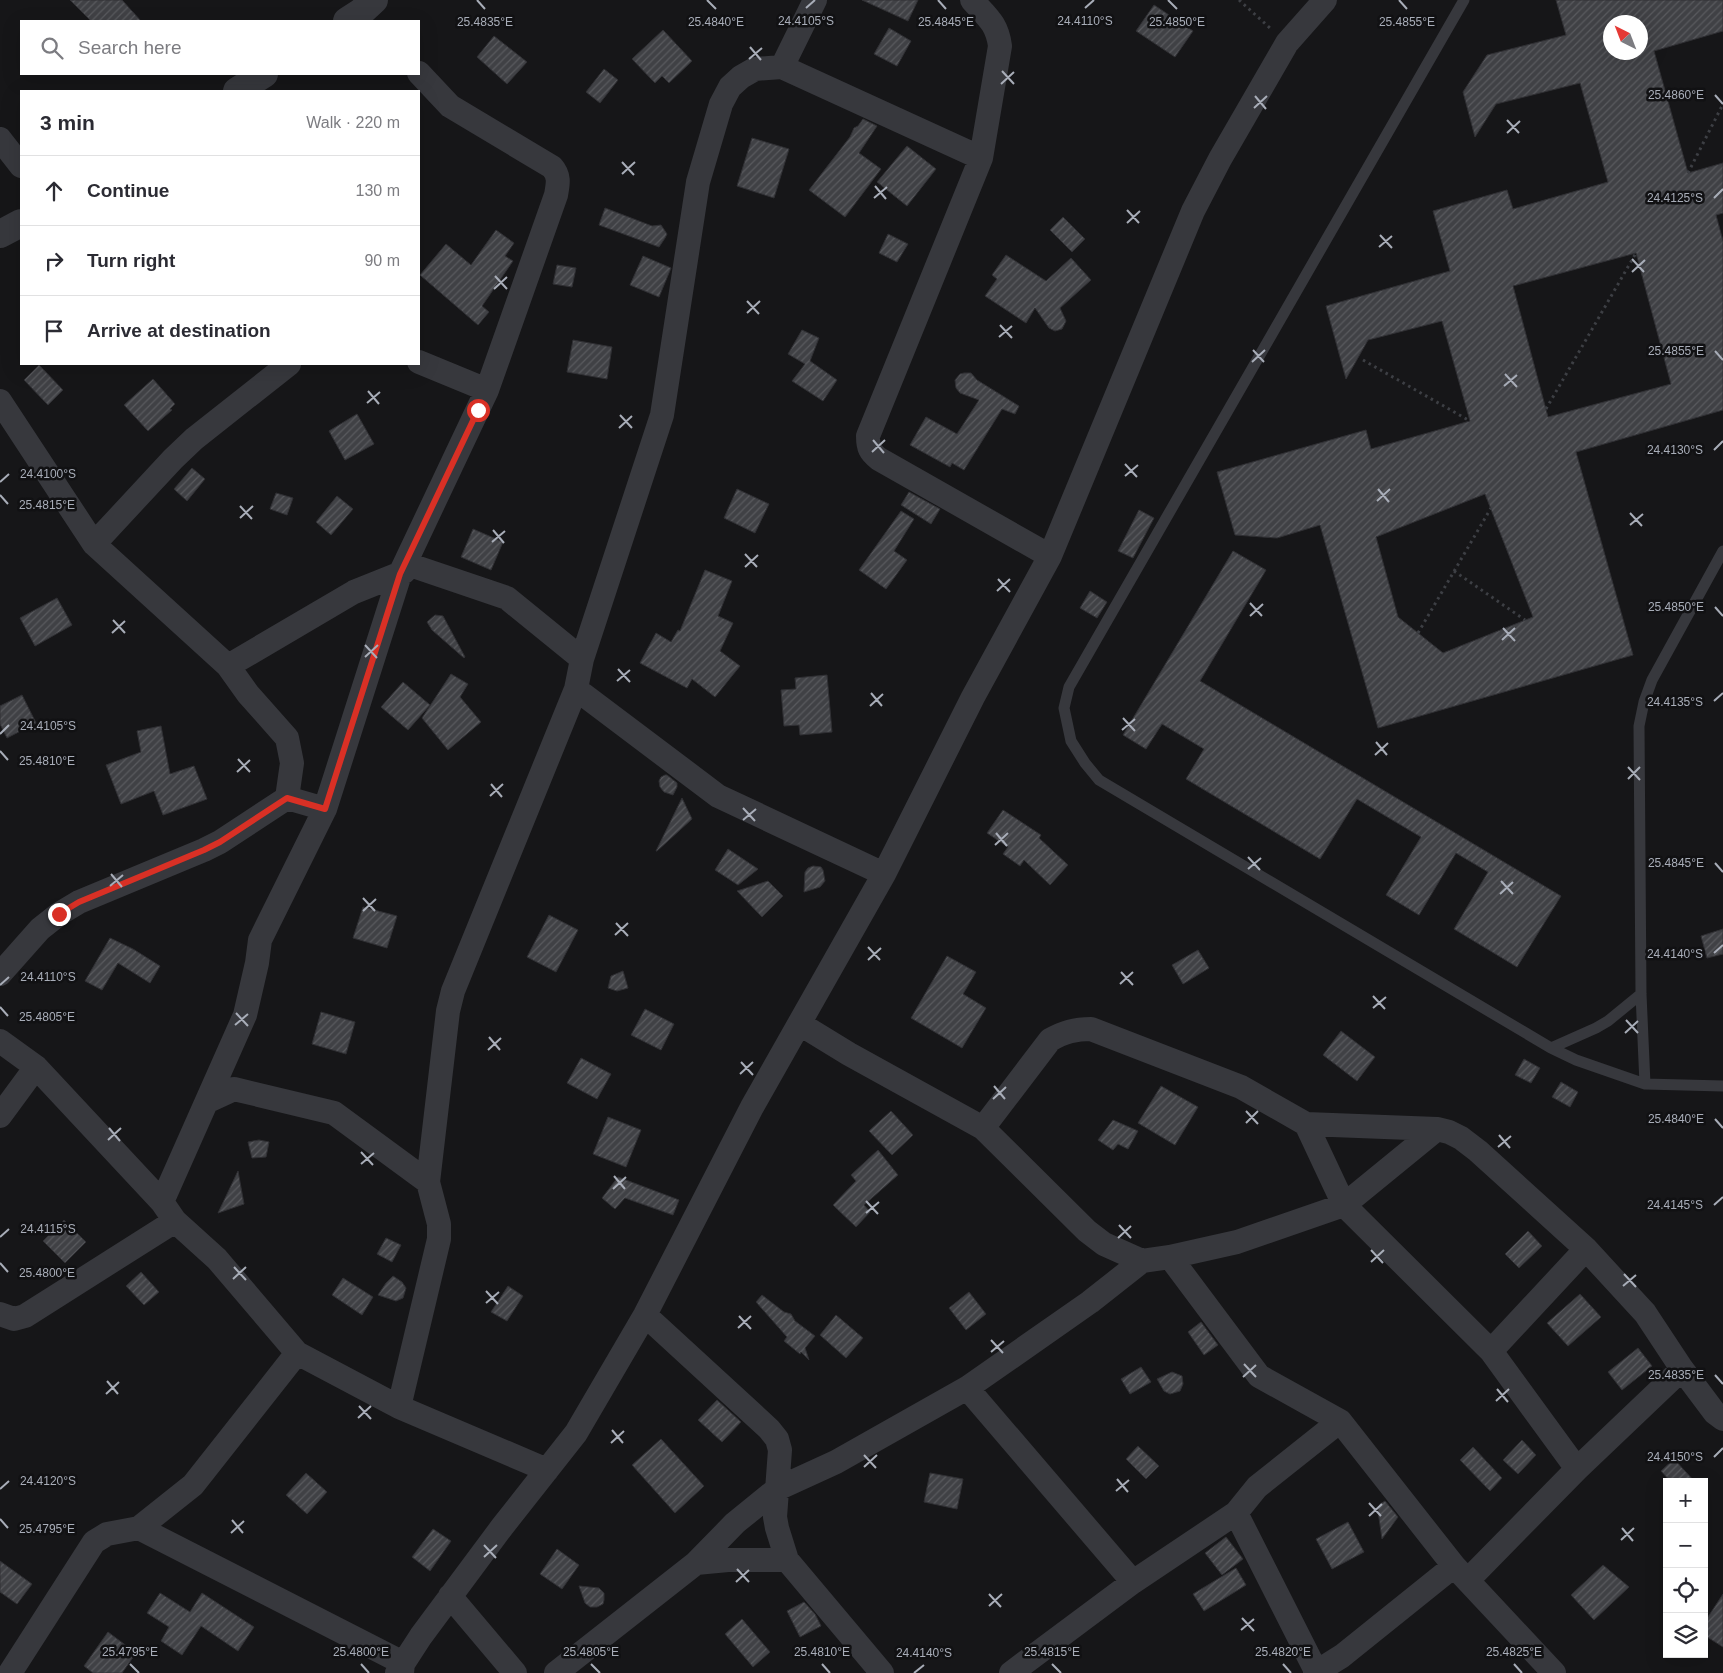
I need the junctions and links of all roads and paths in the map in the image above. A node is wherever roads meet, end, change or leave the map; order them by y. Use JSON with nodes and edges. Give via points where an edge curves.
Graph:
{"nodes":[{"id":1,"x":815,"y":0,"type":"edge"},
{"id":2,"x":972,"y":0,"type":"edge"},
{"id":3,"x":1239,"y":0,"type":"edge"},
{"id":4,"x":1325,"y":0,"type":"edge"},
{"id":5,"x":1464,"y":0,"type":"edge"},
{"id":6,"x":1287,"y":43,"type":"junction"},
{"id":7,"x":782,"y":67,"type":"junction"},
{"id":8,"x":420,"y":74,"type":"edge"},
{"id":9,"x":262,"y":75,"type":"edge"},
{"id":10,"x":239,"y":90,"type":"edge"},
{"id":11,"x":1723,"y":104,"type":"edge"},
{"id":12,"x":0,"y":139,"type":"edge"},
{"id":13,"x":981,"y":158,"type":"junction"},
{"id":14,"x":20,"y":165,"type":"edge"},
{"id":15,"x":1688,"y":173,"type":"dead end"},
{"id":16,"x":20,"y":224,"type":"edge"},
{"id":17,"x":0,"y":234,"type":"edge"},
{"id":18,"x":1636,"y":252,"type":"dead end"},
{"id":19,"x":1363,"y":360,"type":"dead end"},
{"id":20,"x":420,"y":362,"type":"edge"},
{"id":21,"x":288,"y":365,"type":"edge"},
{"id":22,"x":487,"y":390,"type":"junction"},
{"id":23,"x":0,"y":401,"type":"edge"},
{"id":24,"x":1546,"y":409,"type":"dead end"},
{"id":25,"x":1470,"y":421,"type":"dead end"},
{"id":26,"x":1491,"y":508,"type":"dead end"},
{"id":27,"x":94,"y":544,"type":"junction"},
{"id":28,"x":1723,"y":551,"type":"edge"},
{"id":29,"x":1050,"y":556,"type":"junction"},
{"id":30,"x":1454,"y":571,"type":"junction"},
{"id":31,"x":400,"y":574,"type":"junction"},
{"id":32,"x":1525,"y":620,"type":"dead end"},
{"id":33,"x":1418,"y":633,"type":"dead end"},
{"id":34,"x":582,"y":659,"type":"junction"},
{"id":35,"x":228,"y":666,"type":"junction"},
{"id":36,"x":576,"y":689,"type":"junction"},
{"id":37,"x":287,"y":798,"type":"junction"},
{"id":38,"x":325,"y":809,"type":"junction"},
{"id":39,"x":884,"y":874,"type":"junction"},
{"id":40,"x":0,"y":974,"type":"edge"},
{"id":41,"x":1641,"y":994,"type":"junction"},
{"id":42,"x":800,"y":1024,"type":"junction"},
{"id":43,"x":0,"y":1041,"type":"edge"},
{"id":44,"x":1551,"y":1048,"type":"junction"},
{"id":45,"x":36,"y":1067,"type":"junction"},
{"id":46,"x":1645,"y":1084,"type":"junction"},
{"id":47,"x":1723,"y":1086,"type":"edge"},
{"id":48,"x":208,"y":1101,"type":"junction"},
{"id":49,"x":0,"y":1116,"type":"edge"},
{"id":50,"x":1306,"y":1124,"type":"junction"},
{"id":51,"x":983,"y":1128,"type":"junction"},
{"id":52,"x":1437,"y":1130,"type":"junction"},
{"id":53,"x":428,"y":1182,"type":"junction"},
{"id":54,"x":162,"y":1202,"type":"junction"},
{"id":55,"x":1344,"y":1205,"type":"junction"},
{"id":56,"x":176,"y":1221,"type":"junction"},
{"id":57,"x":1586,"y":1249,"type":"junction"},
{"id":58,"x":1170,"y":1258,"type":"junction"},
{"id":59,"x":1142,"y":1261,"type":"junction"},
{"id":60,"x":0,"y":1314,"type":"edge"},
{"id":61,"x":645,"y":1315,"type":"junction"},
{"id":62,"x":1491,"y":1351,"type":"junction"},
{"id":63,"x":297,"y":1353,"type":"junction"},
{"id":64,"x":1682,"y":1370,"type":"junction"},
{"id":65,"x":967,"y":1388,"type":"junction"},
{"id":66,"x":399,"y":1408,"type":"junction"},
{"id":67,"x":1723,"y":1418,"type":"edge"},
{"id":68,"x":1340,"y":1421,"type":"junction"},
{"id":69,"x":1577,"y":1469,"type":"junction"},
{"id":70,"x":547,"y":1470,"type":"junction"},
{"id":71,"x":777,"y":1489,"type":"junction"},
{"id":72,"x":1236,"y":1514,"type":"junction"},
{"id":73,"x":139,"y":1528,"type":"junction"},
{"id":74,"x":787,"y":1560,"type":"junction"},
{"id":75,"x":696,"y":1563,"type":"junction"},
{"id":76,"x":1461,"y":1573,"type":"junction"},
{"id":77,"x":1133,"y":1582,"type":"junction"},
{"id":78,"x":450,"y":1596,"type":"junction"},
{"id":79,"x":400,"y":1670,"type":"edge"},
{"id":80,"x":10,"y":1673,"type":"edge"},
{"id":81,"x":515,"y":1673,"type":"edge"},
{"id":82,"x":556,"y":1673,"type":"edge"},
{"id":83,"x":882,"y":1673,"type":"edge"},
{"id":84,"x":1010,"y":1673,"type":"edge"},
{"id":85,"x":1316,"y":1673,"type":"edge"},
{"id":86,"x":1554,"y":1673,"type":"edge"}],
"edges":[{"from":1,"to":7,"type":"street"},
{"from":2,"to":13,"type":"street","via":[[994,23],[1000,46]]},
{"from":3,"to":6,"type":"path"},
{"from":4,"to":6,"type":"street"},
{"from":5,"to":44,"type":"lane","via":[[1074,678],[1064,708],[1071,741],[1099,780]]},
{"from":6,"to":29,"type":"street","via":[[1193,211]]},
{"from":7,"to":13,"type":"street"},
{"from":7,"to":34,"type":"street","via":[[754,69],[730,87],[721,104],[698,182],[662,415]]},
{"from":8,"to":22,"type":"street","via":[[450,106],[552,167],[558,180],[556,195]]},
{"from":9,"to":10,"type":"street"},
{"from":11,"to":15,"type":"path"},
{"from":12,"to":14,"type":"street"},
{"from":13,"to":29,"type":"street","via":[[868,436],[868,446],[879,460]]},
{"from":16,"to":17,"type":"street"},
{"from":18,"to":24,"type":"path"},
{"from":19,"to":25,"type":"path"},
{"from":20,"to":22,"type":"street"},
{"from":21,"to":27,"type":"street","via":[[173,458]]},
{"from":22,"to":31,"type":"street"},
{"from":23,"to":27,"type":"street"},
{"from":26,"to":30,"type":"path"},
{"from":27,"to":35,"type":"street"},
{"from":28,"to":41,"type":"lane","via":[[1652,680],[1644,702],[1640,726]]},
{"from":29,"to":39,"type":"street","via":[[973,697]]},
{"from":30,"to":32,"type":"path"},
{"from":30,"to":33,"type":"path"},
{"from":31,"to":34,"type":"street","via":[[410,565],[507,598]]},
{"from":31,"to":35,"type":"street","via":[[362,587]]},
{"from":31,"to":38,"type":"street"},
{"from":34,"to":36,"type":"street"},
{"from":35,"to":37,"type":"street","via":[[287,738],[292,763]]},
{"from":36,"to":39,"type":"street","via":[[718,796]]},
{"from":36,"to":53,"type":"street","via":[[453,991]]},
{"from":37,"to":38,"type":"street"},
{"from":37,"to":40,"type":"street","via":[[220,842],[79,902],[59,914],[40,929]]},
{"from":38,"to":48,"type":"street","via":[[260,940],[245,1015]]},
{"from":39,"to":42,"type":"street"},
{"from":41,"to":44,"type":"lane","via":[[1608,1021]]},
{"from":41,"to":46,"type":"lane"},
{"from":42,"to":51,"type":"street"},
{"from":42,"to":61,"type":"street","via":[[752,1107]]},
{"from":43,"to":45,"type":"street"},
{"from":44,"to":46,"type":"lane"},
{"from":45,"to":49,"type":"street"},
{"from":45,"to":54,"type":"street"},
{"from":46,"to":47,"type":"lane"},
{"from":48,"to":53,"type":"street","via":[[234,1089],[334,1113]]},
{"from":48,"to":54,"type":"street"},
{"from":50,"to":51,"type":"street","via":[[1241,1087],[1091,1029],[1077,1029],[1050,1040]]},
{"from":50,"to":52,"type":"street"},
{"from":50,"to":55,"type":"street"},
{"from":51,"to":59,"type":"street","via":[[1087,1232],[1104,1244]]},
{"from":52,"to":55,"type":"street"},
{"from":52,"to":57,"type":"street","via":[[1461,1138],[1478,1151]]},
{"from":53,"to":66,"type":"street","via":[[439,1224],[439,1239]]},
{"from":54,"to":56,"type":"street"},
{"from":55,"to":58,"type":"street","via":[[1237,1242]]},
{"from":55,"to":62,"type":"street"},
{"from":56,"to":60,"type":"street","via":[[24,1316],[14,1319]]},
{"from":56,"to":63,"type":"street","via":[[217,1259]]},
{"from":57,"to":62,"type":"street"},
{"from":57,"to":64,"type":"street","via":[[1645,1313]]},
{"from":58,"to":59,"type":"street"},
{"from":58,"to":68,"type":"street","via":[[1259,1376]]},
{"from":59,"to":65,"type":"street","via":[[1090,1302]]},
{"from":61,"to":70,"type":"street","via":[[576,1433]]},
{"from":61,"to":71,"type":"street","via":[[777,1439],[780,1450]]},
{"from":62,"to":69,"type":"street"},
{"from":63,"to":66,"type":"street"},
{"from":63,"to":73,"type":"street","via":[[194,1485]]},
{"from":64,"to":67,"type":"street","via":[[1715,1413]]},
{"from":64,"to":69,"type":"street"},
{"from":65,"to":71,"type":"street","via":[[836,1462]]},
{"from":65,"to":77,"type":"street"},
{"from":66,"to":70,"type":"street"},
{"from":68,"to":72,"type":"street","via":[[1258,1487]]},
{"from":68,"to":76,"type":"street"},
{"from":69,"to":76,"type":"street"},
{"from":70,"to":78,"type":"street"},
{"from":71,"to":74,"type":"street","via":[[775,1517]]},
{"from":71,"to":75,"type":"street","via":[[735,1523]]},
{"from":72,"to":77,"type":"street"},
{"from":72,"to":85,"type":"street"},
{"from":73,"to":79,"type":"street"},
{"from":73,"to":80,"type":"street","via":[[107,1534],[94,1542]]},
{"from":74,"to":75,"type":"street"},
{"from":74,"to":83,"type":"street"},
{"from":75,"to":82,"type":"street"},
{"from":76,"to":85,"type":"street"},
{"from":76,"to":86,"type":"street"},
{"from":77,"to":84,"type":"street"},
{"from":78,"to":79,"type":"street"},
{"from":78,"to":81,"type":"street"}]}
